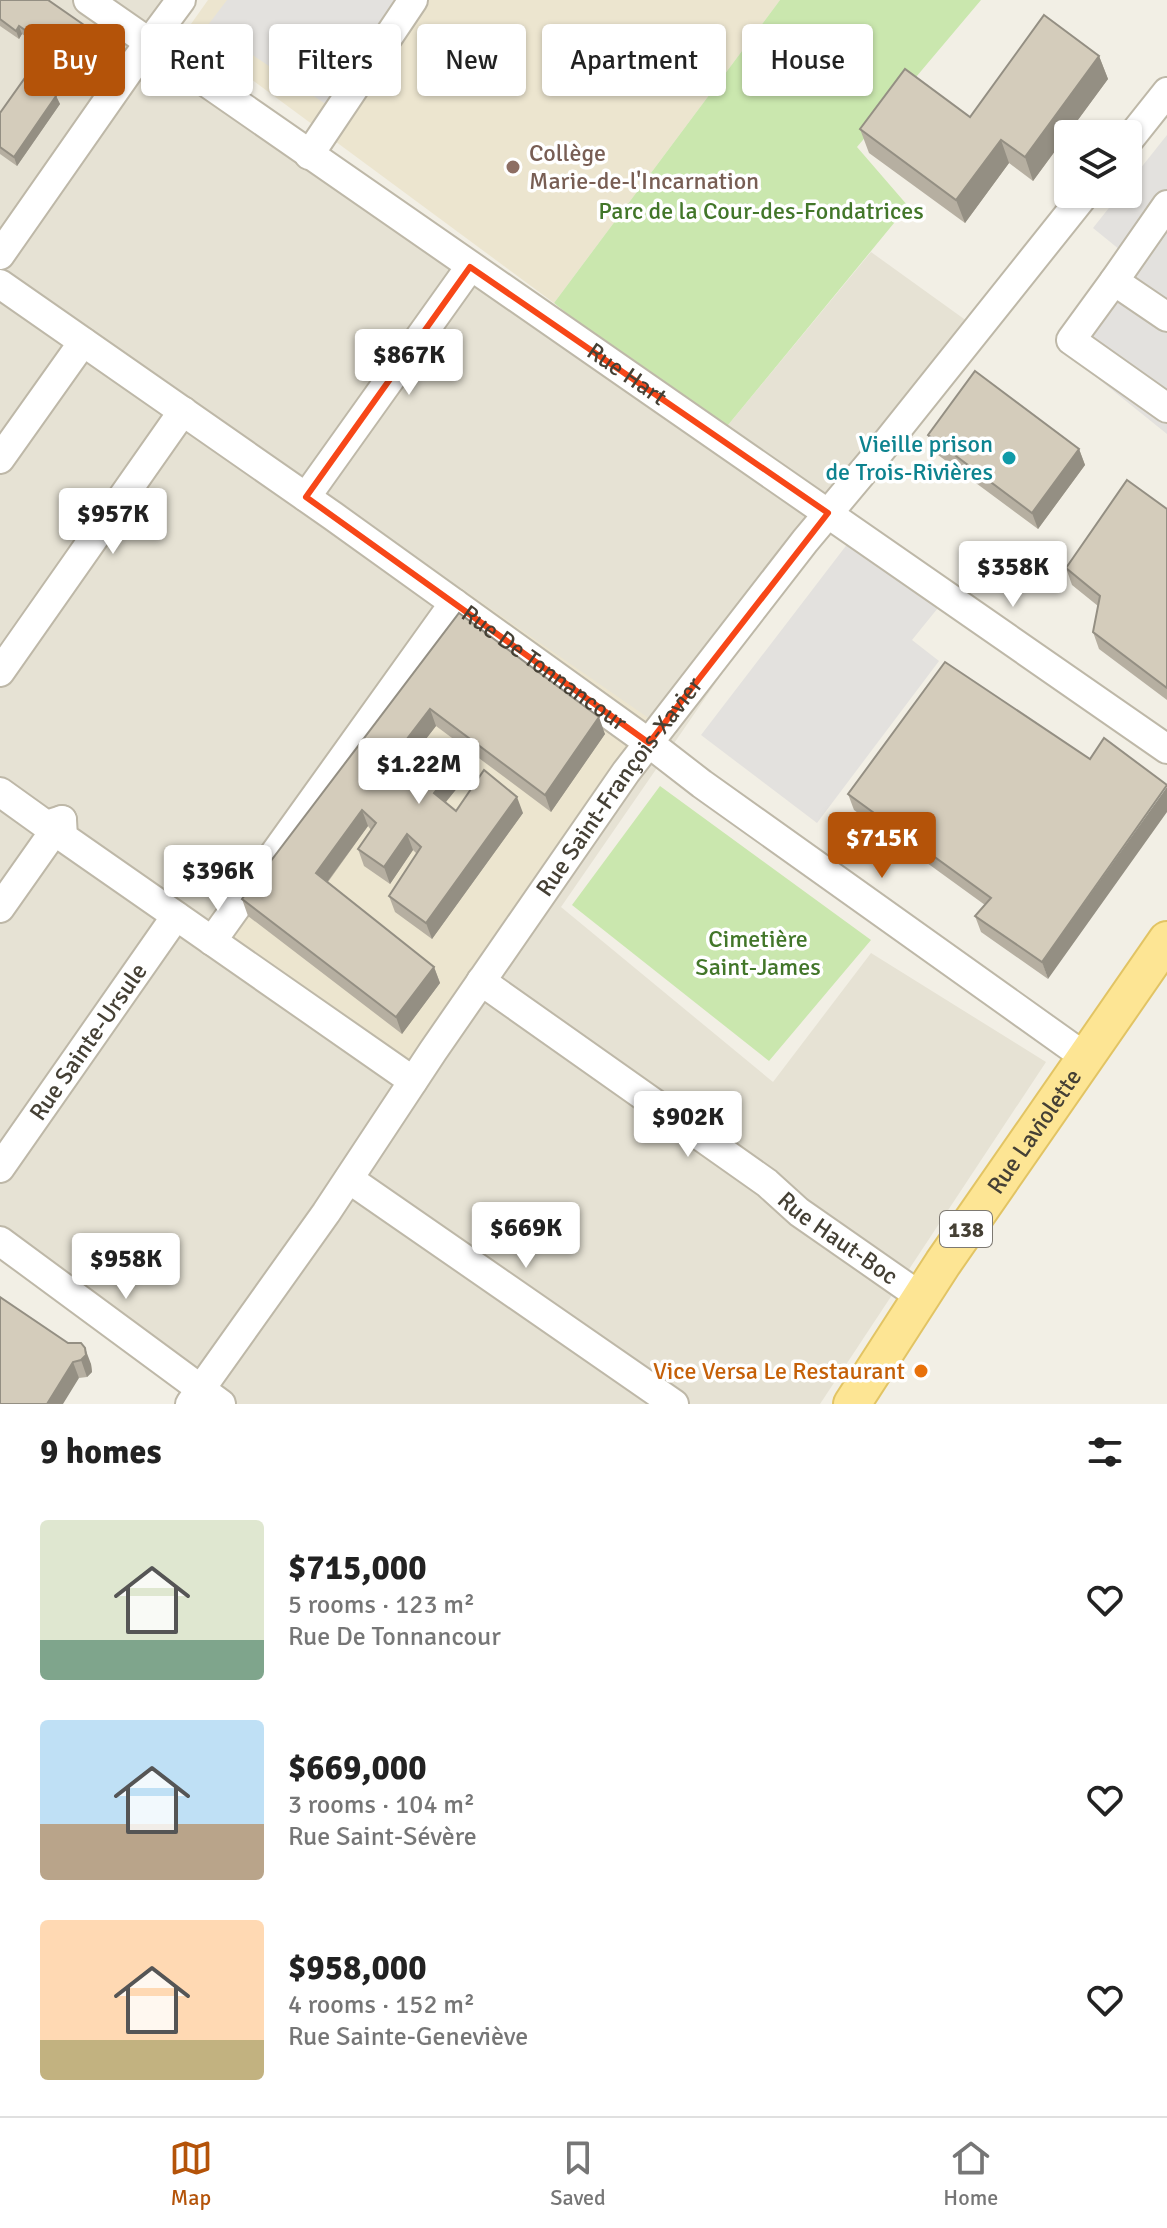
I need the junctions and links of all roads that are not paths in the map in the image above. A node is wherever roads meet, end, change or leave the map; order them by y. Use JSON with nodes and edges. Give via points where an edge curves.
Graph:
{"nodes":[{"id":1,"x":88,"y":0,"type":"edge"},
{"id":2,"x":181,"y":0,"type":"edge"},
{"id":3,"x":413,"y":0,"type":"edge"},
{"id":4,"x":164,"y":24,"type":"edge"},
{"id":5,"x":141,"y":37,"type":"edge"},
{"id":6,"x":141,"y":56,"type":"edge"},
{"id":7,"x":1167,"y":92,"type":"edge"},
{"id":8,"x":225,"y":96,"type":"edge"},
{"id":9,"x":1142,"y":123,"type":"edge"},
{"id":10,"x":309,"y":155,"type":"junction"},
{"id":11,"x":1167,"y":205,"type":"edge"},
{"id":12,"x":1074,"y":208,"type":"edge"},
{"id":13,"x":0,"y":255,"type":"edge"},
{"id":14,"x":470,"y":267,"type":"junction"},
{"id":15,"x":1114,"y":281,"type":"junction"},
{"id":16,"x":0,"y":284,"type":"edge"},
{"id":17,"x":1167,"y":317,"type":"edge"},
{"id":18,"x":83,"y":342,"type":"junction"},
{"id":19,"x":1167,"y":408,"type":"edge"},
{"id":20,"x":183,"y":411,"type":"junction"},
{"id":21,"x":0,"y":459,"type":"edge"},
{"id":22,"x":306,"y":497,"type":"junction"},
{"id":23,"x":828,"y":513,"type":"junction"},
{"id":24,"x":454,"y":603,"type":"junction"},
{"id":25,"x":0,"y":672,"type":"edge"},
{"id":26,"x":649,"y":743,"type":"junction"},
{"id":27,"x":1167,"y":749,"type":"edge"},
{"id":28,"x":0,"y":792,"type":"edge"},
{"id":29,"x":62,"y":820,"type":"junction"},
{"id":30,"x":0,"y":908,"type":"edge"},
{"id":31,"x":176,"y":916,"type":"junction"},
{"id":32,"x":1167,"y":940,"type":"edge"},
{"id":33,"x":212,"y":941,"type":"junction"},
{"id":34,"x":481,"y":981,"type":"junction"},
{"id":35,"x":1085,"y":1057,"type":"junction"},
{"id":36,"x":413,"y":1081,"type":"junction"},
{"id":37,"x":0,"y":1168,"type":"edge"},
{"id":38,"x":349,"y":1179,"type":"junction"},
{"id":39,"x":0,"y":1241,"type":"edge"},
{"id":40,"x":921,"y":1297,"type":"junction"},
{"id":41,"x":204,"y":1399,"type":"edge"},
{"id":42,"x":674,"y":1404,"type":"edge"},
{"id":43,"x":852,"y":1404,"type":"edge"}],
"edges":[{"from":1,"to":5,"type":"street","name":"Rue Hart"},
{"from":2,"to":4,"type":"street"},
{"from":3,"to":10,"type":"street"},
{"from":6,"to":13,"type":"street"},
{"from":7,"to":9,"type":"street"},
{"from":8,"to":10,"type":"street","name":"Rue Hart"},
{"from":10,"to":14,"type":"street","name":"Rue Hart"},
{"from":11,"to":15,"type":"street"},
{"from":12,"to":23,"type":"street","name":"Rue Saint-François-Xavier"},
{"from":14,"to":22,"type":"street"},
{"from":14,"to":23,"type":"street","name":"Rue Hart"},
{"from":15,"to":17,"type":"street"},
{"from":15,"to":19,"type":"street","via":[[1071,340]]},
{"from":16,"to":18,"type":"street","name":"Rue De Tonnancour"},
{"from":18,"to":20,"type":"street","name":"Rue De Tonnancour"},
{"from":18,"to":21,"type":"street"},
{"from":20,"to":22,"type":"street","name":"Rue De Tonnancour"},
{"from":20,"to":25,"type":"street"},
{"from":22,"to":24,"type":"street","name":"Rue De Tonnancour"},
{"from":23,"to":26,"type":"street","name":"Rue Saint-François-Xavier"},
{"from":23,"to":27,"type":"street","name":"Rue Hart"},
{"from":24,"to":26,"type":"street","name":"Rue De Tonnancour"},
{"from":24,"to":33,"type":"street"},
{"from":26,"to":34,"type":"street","name":"Rue Saint-François-Xavier"},
{"from":26,"to":35,"type":"street","name":"Rue De Tonnancour"},
{"from":28,"to":29,"type":"street","via":[[46,825]]},
{"from":29,"to":30,"type":"street"},
{"from":29,"to":31,"type":"street","via":[[63,837]]},
{"from":31,"to":33,"type":"street"},
{"from":31,"to":37,"type":"street","name":"Rue Sainte-Ursule"},
{"from":32,"to":35,"type":"main road","name":"Rue Laviolette","number":"138"},
{"from":33,"to":36,"type":"street"},
{"from":34,"to":36,"type":"street","name":"Rue Saint-François-Xavier"},
{"from":34,"to":40,"type":"street","name":"Rue Haut-Boc"},
{"from":35,"to":40,"type":"main road","name":"Rue Laviolette","number":"138"},
{"from":36,"to":38,"type":"street","name":"Rue Saint-François-Xavier"},
{"from":38,"to":41,"type":"street","name":"Rue Saint-François-Xavier"},
{"from":38,"to":42,"type":"street"},
{"from":39,"to":41,"type":"street"},
{"from":40,"to":43,"type":"main road","name":"Rue Laviolette","number":"138"}]}
